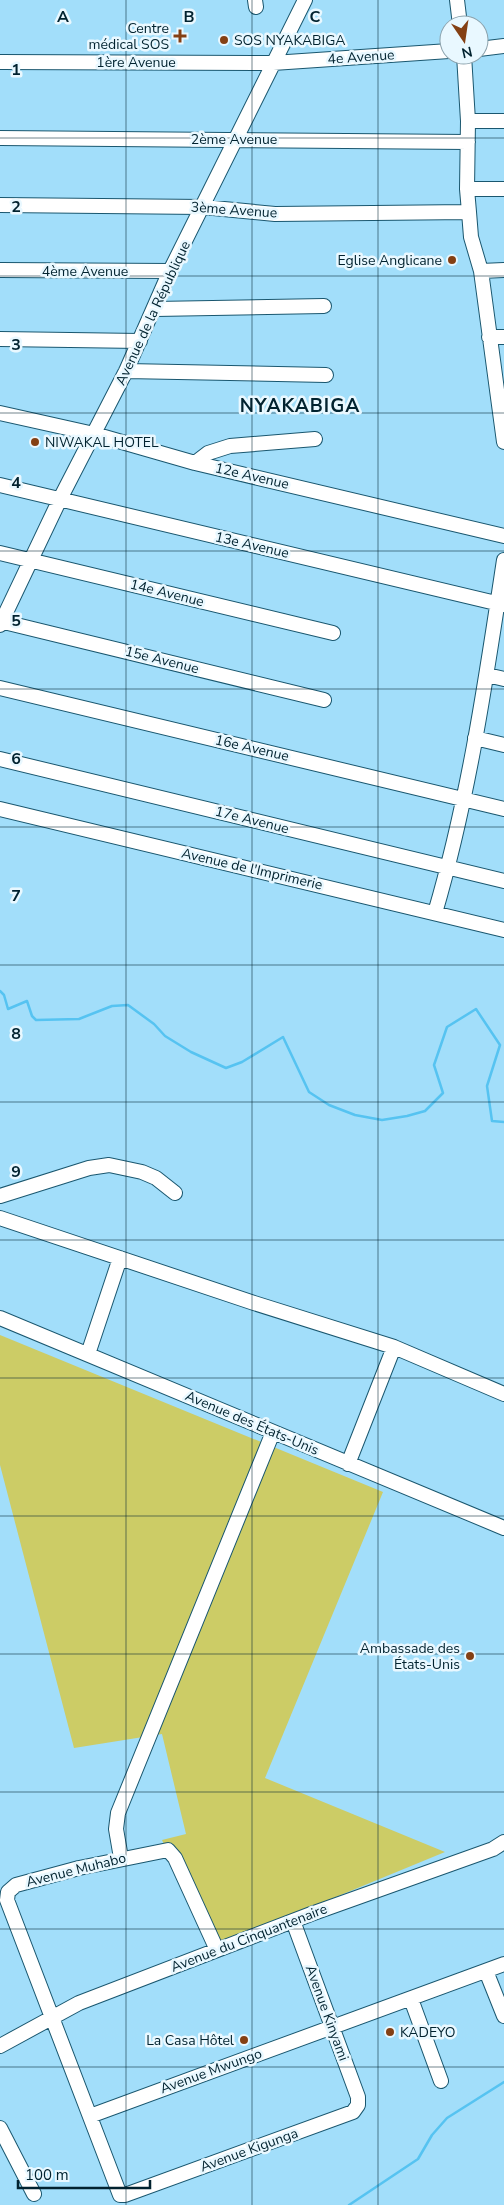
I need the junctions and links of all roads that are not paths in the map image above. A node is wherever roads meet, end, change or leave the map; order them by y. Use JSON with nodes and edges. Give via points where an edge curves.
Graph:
{"nodes":[{"id":1,"x":305,"y":0,"type":"edge"},
{"id":2,"x":457,"y":0,"type":"edge"},
{"id":3,"x":459,"y":15,"type":"edge"},
{"id":4,"x":504,"y":46,"type":"edge"},
{"id":5,"x":489,"y":47,"type":"edge"},
{"id":6,"x":439,"y":52,"type":"edge"},
{"id":7,"x":0,"y":62,"type":"edge"},
{"id":8,"x":273,"y":62,"type":"junction"},
{"id":9,"x":465,"y":65,"type":"edge"},
{"id":10,"x":468,"y":121,"type":"junction"},
{"id":11,"x":504,"y":121,"type":"edge"},
{"id":12,"x":0,"y":138,"type":"edge"},
{"id":13,"x":236,"y":139,"type":"junction"},
{"id":14,"x":468,"y":142,"type":"junction"},
{"id":15,"x":504,"y":188,"type":"edge"},
{"id":16,"x":467,"y":189,"type":"junction"},
{"id":17,"x":0,"y":205,"type":"edge"},
{"id":18,"x":203,"y":207,"type":"junction"},
{"id":19,"x":469,"y":212,"type":"junction"},
{"id":20,"x":0,"y":270,"type":"edge"},
{"id":21,"x":504,"y":270,"type":"edge"},
{"id":22,"x":170,"y":271,"type":"junction"},
{"id":23,"x":480,"y":271,"type":"junction"},
{"id":24,"x":324,"y":306,"type":"dead end"},
{"id":25,"x":155,"y":309,"type":"junction"},
{"id":26,"x":489,"y":337,"type":"junction"},
{"id":27,"x":504,"y":337,"type":"edge"},
{"id":28,"x":0,"y":340,"type":"edge"},
{"id":29,"x":140,"y":341,"type":"junction"},
{"id":30,"x":126,"y":371,"type":"junction"},
{"id":31,"x":326,"y":375,"type":"dead end"},
{"id":32,"x":501,"y":404,"type":"edge"},
{"id":33,"x":0,"y":413,"type":"edge"},
{"id":34,"x":94,"y":434,"type":"junction"},
{"id":35,"x":315,"y":438,"type":"dead end"},
{"id":36,"x":504,"y":442,"type":"edge"},
{"id":37,"x":195,"y":463,"type":"junction"},
{"id":38,"x":0,"y":485,"type":"edge"},
{"id":39,"x":60,"y":499,"type":"junction"},
{"id":40,"x":504,"y":536,"type":"edge"},
{"id":41,"x":0,"y":553,"type":"edge"},
{"id":42,"x":30,"y":560,"type":"junction"},
{"id":43,"x":504,"y":560,"type":"edge"},
{"id":44,"x":501,"y":604,"type":"edge"},
{"id":45,"x":1,"y":622,"type":"edge"},
{"id":46,"x":333,"y":634,"type":"dead end"},
{"id":47,"x":487,"y":675,"type":"junction"},
{"id":48,"x":504,"y":678,"type":"edge"},
{"id":49,"x":0,"y":688,"type":"edge"},
{"id":50,"x":324,"y":700,"type":"dead end"},
{"id":51,"x":475,"y":738,"type":"junction"},
{"id":52,"x":504,"y":745,"type":"edge"},
{"id":53,"x":0,"y":759,"type":"edge"},
{"id":54,"x":465,"y":799,"type":"junction"},
{"id":55,"x":0,"y":809,"type":"edge"},
{"id":56,"x":504,"y":809,"type":"edge"},
{"id":57,"x":448,"y":867,"type":"junction"},
{"id":58,"x":504,"y":881,"type":"edge"},
{"id":59,"x":435,"y":913,"type":"junction"},
{"id":60,"x":504,"y":930,"type":"edge"},
{"id":61,"x":175,"y":1193,"type":"dead end"},
{"id":62,"x":0,"y":1196,"type":"edge"},
{"id":63,"x":0,"y":1218,"type":"edge"},
{"id":64,"x":120,"y":1258,"type":"junction"},
{"id":65,"x":0,"y":1318,"type":"edge"},
{"id":66,"x":394,"y":1347,"type":"junction"},
{"id":67,"x":88,"y":1354,"type":"junction"},
{"id":68,"x":504,"y":1394,"type":"edge"},
{"id":69,"x":273,"y":1432,"type":"junction"},
{"id":70,"x":348,"y":1464,"type":"junction"},
{"id":71,"x":504,"y":1528,"type":"edge"},
{"id":72,"x":500,"y":1848,"type":"edge"},
{"id":73,"x":121,"y":1858,"type":"junction"},
{"id":74,"x":294,"y":1921,"type":"junction"},
{"id":75,"x":217,"y":1950,"type":"junction"},
{"id":76,"x":504,"y":1964,"type":"edge"},
{"id":77,"x":486,"y":1971,"type":"junction"},
{"id":78,"x":411,"y":1999,"type":"junction"},
{"id":79,"x":52,"y":2016,"type":"junction"},
{"id":80,"x":504,"y":2016,"type":"edge"},
{"id":81,"x":332,"y":2027,"type":"junction"},
{"id":82,"x":0,"y":2046,"type":"edge"},
{"id":83,"x":441,"y":2081,"type":"dead end"},
{"id":84,"x":358,"y":2105,"type":"joint"},
{"id":85,"x":90,"y":2116,"type":"junction"},
{"id":86,"x":0,"y":2128,"type":"edge"},
{"id":87,"x":34,"y":2194,"type":"dead end"}],
"edges":[{"from":1,"to":8,"type":"street","name":"Avenue de la République"},
{"from":2,"to":3,"type":"street"},
{"from":4,"to":5,"type":"street"},
{"from":6,"to":8,"type":"street","name":"4e Avenue"},
{"from":7,"to":8,"type":"street","name":"1ère Avenue"},
{"from":8,"to":13,"type":"street","name":"Avenue de la République"},
{"from":9,"to":10,"type":"street"},
{"from":10,"to":11,"type":"street"},
{"from":10,"to":14,"type":"street"},
{"from":12,"to":13,"type":"street","name":"2ème Avenue"},
{"from":13,"to":14,"type":"street","name":"2ème Avenue"},
{"from":13,"to":18,"type":"street","name":"Avenue de la République"},
{"from":14,"to":16,"type":"street"},
{"from":15,"to":16,"type":"street"},
{"from":16,"to":19,"type":"street"},
{"from":17,"to":18,"type":"street","name":"3ème Avenue"},
{"from":18,"to":19,"type":"street","name":"3ème Avenue","via":[[275,214]]},
{"from":18,"to":22,"type":"street","name":"Avenue de la République"},
{"from":19,"to":23,"type":"street","via":[[471,237]]},
{"from":20,"to":22,"type":"street","name":"4ème Avenue"},
{"from":21,"to":23,"type":"street"},
{"from":22,"to":25,"type":"street","name":"Avenue de la République"},
{"from":23,"to":26,"type":"street"},
{"from":24,"to":25,"type":"street"},
{"from":25,"to":29,"type":"street","name":"Avenue de la République"},
{"from":26,"to":27,"type":"street"},
{"from":26,"to":32,"type":"street"},
{"from":28,"to":29,"type":"street"},
{"from":29,"to":30,"type":"street","name":"Avenue de la République"},
{"from":30,"to":31,"type":"street"},
{"from":30,"to":34,"type":"street","name":"Avenue de la République"},
{"from":32,"to":36,"type":"street"},
{"from":33,"to":34,"type":"street","name":"12e Avenue"},
{"from":34,"to":37,"type":"street","name":"12e Avenue"},
{"from":34,"to":39,"type":"street","name":"Avenue de la République"},
{"from":35,"to":37,"type":"street","via":[[230,446],[208,453]]},
{"from":37,"to":40,"type":"street","name":"12e Avenue"},
{"from":38,"to":39,"type":"street","name":"13e Avenue"},
{"from":39,"to":42,"type":"street","name":"Avenue de la République"},
{"from":39,"to":44,"type":"street","name":"13e Avenue"},
{"from":41,"to":42,"type":"street","name":"14e Avenue"},
{"from":42,"to":45,"type":"street","name":"Avenue de la République"},
{"from":42,"to":46,"type":"street","name":"14e Avenue"},
{"from":43,"to":44,"type":"street"},
{"from":44,"to":47,"type":"street"},
{"from":45,"to":50,"type":"street","name":"15e Avenue"},
{"from":47,"to":48,"type":"street"},
{"from":47,"to":51,"type":"street"},
{"from":49,"to":54,"type":"street","name":"16e Avenue"},
{"from":51,"to":52,"type":"street"},
{"from":51,"to":54,"type":"street"},
{"from":53,"to":57,"type":"street","name":"17e Avenue"},
{"from":54,"to":56,"type":"street","name":"16e Avenue"},
{"from":54,"to":57,"type":"street"},
{"from":55,"to":59,"type":"street","name":"Avenue de l'Imprimerie"},
{"from":57,"to":58,"type":"street","name":"17e Avenue"},
{"from":57,"to":59,"type":"street"},
{"from":59,"to":60,"type":"street","name":"Avenue de l'Imprimerie"},
{"from":61,"to":62,"type":"street","via":[[142,1172],[109,1165],[89,1168]]},
{"from":63,"to":64,"type":"street"},
{"from":64,"to":66,"type":"street"},
{"from":64,"to":67,"type":"street"},
{"from":65,"to":67,"type":"street","name":"Avenue des États-Unis"},
{"from":66,"to":68,"type":"street"},
{"from":66,"to":70,"type":"street"},
{"from":67,"to":69,"type":"street","name":"Avenue des États-Unis"},
{"from":69,"to":70,"type":"street","name":"Avenue des États-Unis"},
{"from":69,"to":73,"type":"street","via":[[117,1817]]},
{"from":70,"to":71,"type":"street","name":"Avenue des États-Unis"},
{"from":72,"to":74,"type":"street","name":"Avenue du Cinquantenaire"},
{"from":73,"to":75,"type":"street","name":"Avenue Muhabo","via":[[166,1849],[170,1851]]},
{"from":73,"to":79,"type":"street","name":"Avenue Muhabo","via":[[16,1884],[8,1892],[7,1900]]},
{"from":74,"to":75,"type":"street","name":"Avenue du Cinquantenaire"},
{"from":74,"to":81,"type":"street","name":"Avenue Kinyami"},
{"from":75,"to":79,"type":"street","name":"Avenue du Cinquantenaire"},
{"from":76,"to":77,"type":"street","name":"Avenue Mwungo"},
{"from":77,"to":78,"type":"street","name":"Avenue Mwungo"},
{"from":77,"to":80,"type":"street"},
{"from":78,"to":81,"type":"street","name":"Avenue Mwungo"},
{"from":78,"to":83,"type":"street"},
{"from":79,"to":82,"type":"street","name":"Avenue du Cinquantenaire"},
{"from":79,"to":85,"type":"street","name":"Avenue Kigunga"},
{"from":81,"to":84,"type":"street","name":"Avenue Kinyami","via":[[358,2097]]},
{"from":81,"to":85,"type":"street","name":"Avenue Mwungo"},
{"from":84,"to":85,"type":"street","name":"Avenue Kigunga","via":[[353,2112],[124,2196],[118,2194]]},
{"from":86,"to":87,"type":"street"}]}
